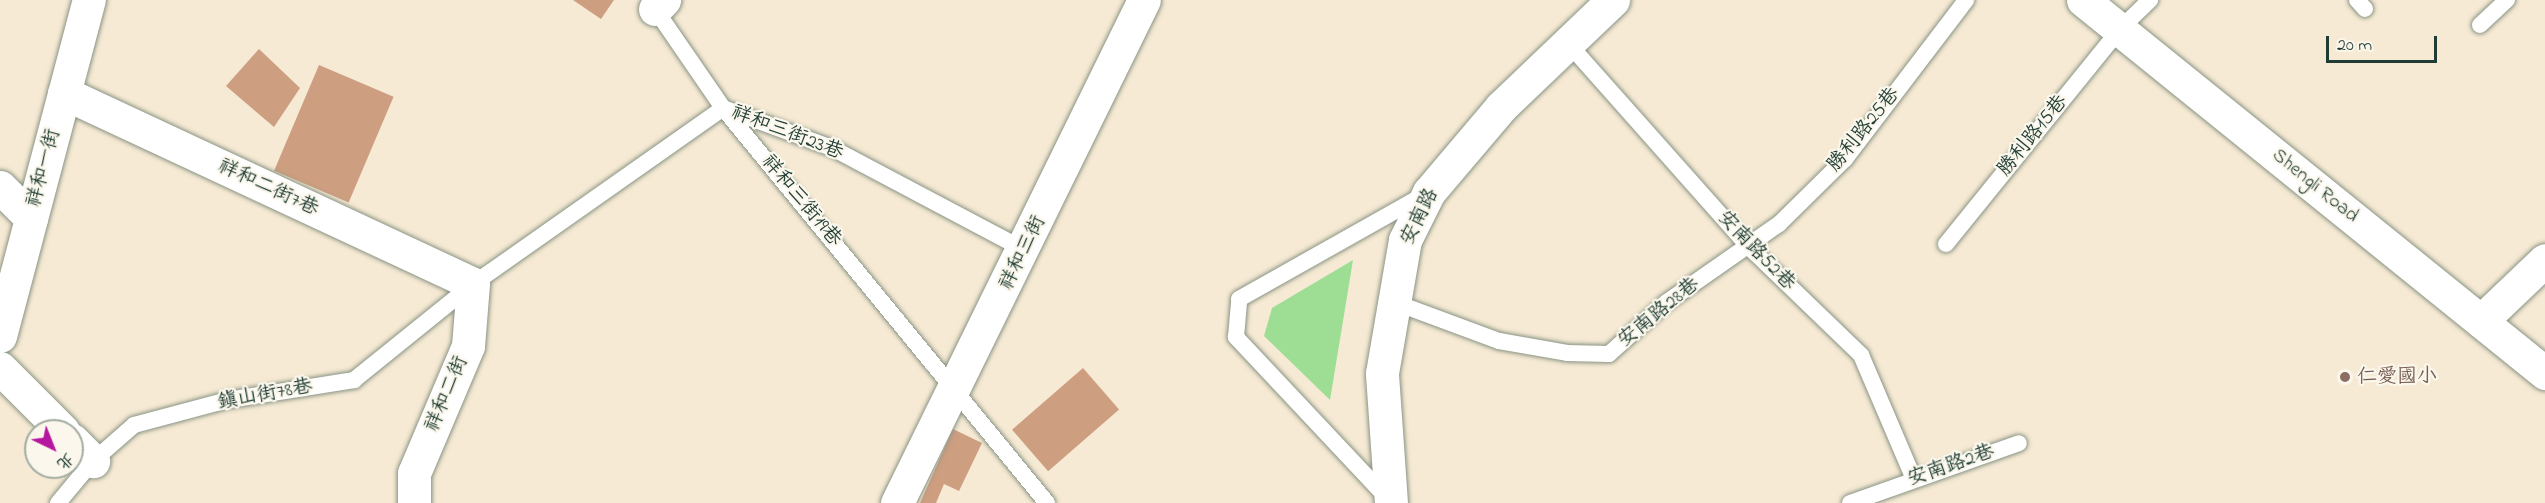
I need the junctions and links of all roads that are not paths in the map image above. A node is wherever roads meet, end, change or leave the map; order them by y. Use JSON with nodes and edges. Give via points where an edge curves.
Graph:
{"nodes":[{"id":1,"x":89,"y":0,"type":"edge"},
{"id":2,"x":1144,"y":0,"type":"edge"},
{"id":3,"x":1612,"y":0,"type":"edge"},
{"id":4,"x":1966,"y":0,"type":"edge"},
{"id":5,"x":2083,"y":0,"type":"edge"},
{"id":6,"x":2150,"y":0,"type":"edge"},
{"id":7,"x":2507,"y":0,"type":"edge"},
{"id":8,"x":659,"y":5,"type":"edge"},
{"id":9,"x":2480,"y":25,"type":"dead end"},
{"id":10,"x":2120,"y":29,"type":"junction"},
{"id":11,"x":1567,"y":42,"type":"junction"},
{"id":12,"x":64,"y":93,"type":"junction"},
{"id":13,"x":723,"y":108,"type":"junction"},
{"id":14,"x":0,"y":187,"type":"edge"},
{"id":15,"x":1429,"y":192,"type":"junction"},
{"id":16,"x":31,"y":218,"type":"junction"},
{"id":17,"x":1946,"y":244,"type":"dead end"},
{"id":18,"x":1748,"y":246,"type":"junction"},
{"id":19,"x":1025,"y":250,"type":"junction"},
{"id":20,"x":2545,"y":260,"type":"edge"},
{"id":21,"x":472,"y":284,"type":"junction"},
{"id":22,"x":1391,"y":301,"type":"junction"},
{"id":23,"x":2481,"y":321,"type":"junction"},
{"id":24,"x":0,"y":336,"type":"edge"},
{"id":25,"x":0,"y":368,"type":"edge"},
{"id":26,"x":2545,"y":374,"type":"edge"},
{"id":27,"x":955,"y":387,"type":"junction"},
{"id":28,"x":51,"y":419,"type":"edge"},
{"id":29,"x":2019,"y":443,"type":"dead end"},
{"id":30,"x":84,"y":450,"type":"edge"},
{"id":31,"x":69,"y":479,"type":"edge"},
{"id":32,"x":1914,"y":479,"type":"junction"},
{"id":33,"x":58,"y":503,"type":"edge"},
{"id":34,"x":414,"y":503,"type":"edge"},
{"id":35,"x":897,"y":503,"type":"edge"},
{"id":36,"x":1047,"y":503,"type":"edge"},
{"id":37,"x":1391,"y":503,"type":"edge"},
{"id":38,"x":1850,"y":503,"type":"edge"}],
"edges":[{"from":1,"to":12,"type":"street","name":"祥和一街"},
{"from":2,"to":19,"type":"street","name":"祥和三街"},
{"from":3,"to":11,"type":"street","name":"安南路"},
{"from":4,"to":18,"type":"lane","name":"勝利路25巷","via":[[1845,159],[1779,224]]},
{"from":5,"to":10,"type":"street","name":"Shengli Road"},
{"from":6,"to":10,"type":"lane","name":"勝利路15巷"},
{"from":7,"to":9,"type":"lane"},
{"from":8,"to":13,"type":"lane","name":"祥和三街19巷"},
{"from":10,"to":17,"type":"lane","name":"勝利路15巷"},
{"from":10,"to":23,"type":"street","name":"Shengli Road"},
{"from":11,"to":15,"type":"street","name":"安南路","via":[[1501,107]]},
{"from":11,"to":18,"type":"lane","name":"安南路52巷"},
{"from":12,"to":16,"type":"street","name":"祥和一街"},
{"from":12,"to":21,"type":"street","name":"祥和二街7巷"},
{"from":13,"to":19,"type":"lane","name":"祥和三街23巷","via":[[832,148]]},
{"from":13,"to":21,"type":"lane","name":"祥和三街23巷"},
{"from":13,"to":27,"type":"lane","name":"祥和三街19巷"},
{"from":14,"to":16,"type":"street"},
{"from":15,"to":22,"type":"street","name":"安南路","via":[[1405,240]]},
{"from":15,"to":37,"type":"lane","via":[[1239,299],[1236,337]]},
{"from":16,"to":24,"type":"street","name":"祥和一街"},
{"from":18,"to":22,"type":"lane","name":"安南路28巷","via":[[1667,302],[1609,354],[1567,353],[1499,341]]},
{"from":18,"to":32,"type":"lane","name":"安南路52巷","via":[[1861,355]]},
{"from":19,"to":27,"type":"street","name":"祥和三街"},
{"from":20,"to":23,"type":"street"},
{"from":21,"to":30,"type":"lane","name":"鎮山街78巷","via":[[354,380],[228,400],[134,425]]},
{"from":21,"to":34,"type":"street","name":"祥和二街","via":[[468,346],[414,472]]},
{"from":22,"to":37,"type":"street","name":"安南路","via":[[1382,373]]},
{"from":23,"to":26,"type":"street","name":"Shengli Road"},
{"from":25,"to":28,"type":"street"},
{"from":27,"to":35,"type":"street","name":"祥和三街"},
{"from":27,"to":36,"type":"lane","name":"祥和三街19巷"},
{"from":29,"to":32,"type":"lane","name":"安南路2巷"},
{"from":31,"to":33,"type":"lane","name":"鎮山街78巷"},
{"from":32,"to":38,"type":"lane","name":"安南路2巷"}]}
